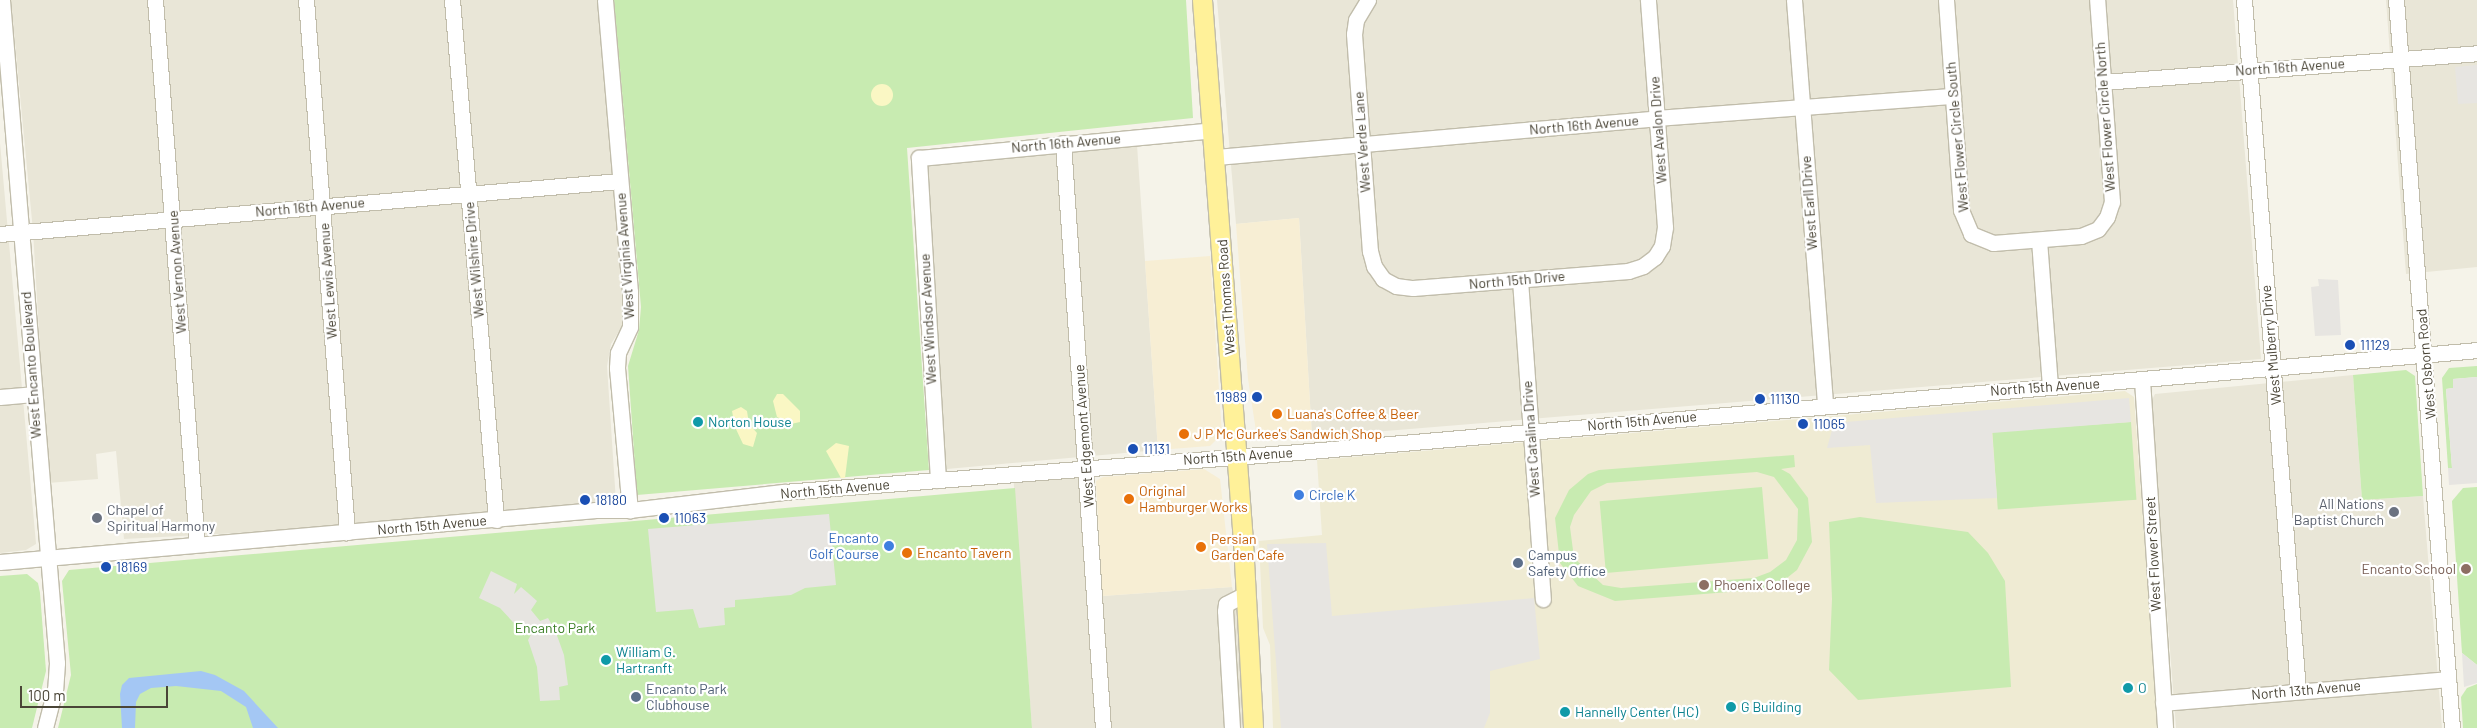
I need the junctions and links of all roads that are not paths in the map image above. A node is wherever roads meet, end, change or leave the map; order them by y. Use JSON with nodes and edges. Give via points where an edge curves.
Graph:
{"nodes":[{"id":1,"x":2,"y":0,"type":"edge"},
{"id":2,"x":156,"y":0,"type":"edge"},
{"id":3,"x":306,"y":0,"type":"edge"},
{"id":4,"x":452,"y":0,"type":"edge"},
{"id":5,"x":605,"y":0,"type":"edge"},
{"id":6,"x":1202,"y":0,"type":"edge"},
{"id":7,"x":1648,"y":0,"type":"edge"},
{"id":8,"x":1794,"y":0,"type":"edge"},
{"id":9,"x":1946,"y":0,"type":"edge"},
{"id":10,"x":2097,"y":0,"type":"edge"},
{"id":11,"x":2244,"y":0,"type":"edge"},
{"id":12,"x":2396,"y":0,"type":"edge"},
{"id":13,"x":1365,"y":4,"type":"edge"},
{"id":14,"x":2477,"y":53,"type":"edge"},
{"id":15,"x":2400,"y":59,"type":"junction"},
{"id":16,"x":4,"y":71,"type":"edge"},
{"id":17,"x":2250,"y":71,"type":"junction"},
{"id":18,"x":2103,"y":82,"type":"junction"},
{"id":19,"x":1953,"y":96,"type":"junction"},
{"id":20,"x":1802,"y":108,"type":"junction"},
{"id":21,"x":1657,"y":118,"type":"junction"},
{"id":22,"x":1212,"y":130,"type":"junction"},
{"id":23,"x":1063,"y":143,"type":"junction"},
{"id":24,"x":1362,"y":143,"type":"junction"},
{"id":25,"x":1215,"y":157,"type":"junction"},
{"id":26,"x":919,"y":158,"type":"joint"},
{"id":27,"x":620,"y":181,"type":"junction"},
{"id":28,"x":469,"y":194,"type":"junction"},
{"id":29,"x":322,"y":206,"type":"junction"},
{"id":30,"x":173,"y":219,"type":"junction"},
{"id":31,"x":22,"y":232,"type":"junction"},
{"id":32,"x":0,"y":234,"type":"edge"},
{"id":33,"x":2038,"y":240,"type":"junction"},
{"id":34,"x":1655,"y":257,"type":"joint"},
{"id":35,"x":1379,"y":275,"type":"joint"},
{"id":36,"x":1520,"y":280,"type":"junction"},
{"id":37,"x":2477,"y":350,"type":"edge"},
{"id":38,"x":2425,"y":354,"type":"junction"},
{"id":39,"x":2273,"y":369,"type":"junction"},
{"id":40,"x":2142,"y":380,"type":"junction"},
{"id":41,"x":2050,"y":387,"type":"junction"},
{"id":42,"x":32,"y":394,"type":"junction"},
{"id":43,"x":0,"y":397,"type":"edge"},
{"id":44,"x":1825,"y":405,"type":"junction"},
{"id":45,"x":1531,"y":430,"type":"junction"},
{"id":46,"x":1237,"y":456,"type":"junction"},
{"id":47,"x":1086,"y":467,"type":"junction"},
{"id":48,"x":938,"y":480,"type":"junction"},
{"id":49,"x":630,"y":510,"type":"junction"},
{"id":50,"x":496,"y":520,"type":"junction"},
{"id":51,"x":347,"y":532,"type":"junction"},
{"id":52,"x":198,"y":544,"type":"junction"},
{"id":53,"x":46,"y":558,"type":"junction"},
{"id":54,"x":0,"y":562,"type":"edge"},
{"id":55,"x":1246,"y":594,"type":"junction"},
{"id":56,"x":1543,"y":599,"type":"dead end"},
{"id":57,"x":2448,"y":679,"type":"junction"},
{"id":58,"x":2298,"y":691,"type":"junction"},
{"id":59,"x":2163,"y":703,"type":"junction"},
{"id":60,"x":45,"y":728,"type":"edge"},
{"id":61,"x":1103,"y":728,"type":"edge"},
{"id":62,"x":1232,"y":728,"type":"edge"},
{"id":63,"x":1253,"y":728,"type":"edge"},
{"id":64,"x":2165,"y":728,"type":"edge"},
{"id":65,"x":2452,"y":728,"type":"edge"}],
"edges":[{"from":1,"to":16,"type":"street","name":"West Encanto Boulevard"},
{"from":2,"to":30,"type":"street","name":"West Vernon Avenue"},
{"from":3,"to":29,"type":"street","name":"West Lewis Avenue"},
{"from":4,"to":28,"type":"street","name":"West Wilshire Drive"},
{"from":5,"to":27,"type":"street","name":"West Virginia Avenue"},
{"from":6,"to":22,"type":"main road","name":"West Thomas Road"},
{"from":7,"to":21,"type":"street","name":"West Avalon Drive"},
{"from":8,"to":20,"type":"street","name":"West Earll Drive"},
{"from":9,"to":19,"type":"street","name":"West Flower Circle South"},
{"from":10,"to":18,"type":"street","name":"West Flower Circle North"},
{"from":11,"to":17,"type":"street","name":"West Mulberry Drive"},
{"from":12,"to":15,"type":"street","name":"West Osborn Road"},
{"from":13,"to":24,"type":"street","name":"West Verde Lane","via":[[1354,34]]},
{"from":14,"to":15,"type":"street","name":"North 16th Avenue"},
{"from":15,"to":17,"type":"street","name":"North 16th Avenue"},
{"from":15,"to":38,"type":"street","name":"West Osborn Road"},
{"from":16,"to":31,"type":"street","name":"West Encanto Boulevard"},
{"from":17,"to":18,"type":"street","name":"North 16th Avenue"},
{"from":17,"to":39,"type":"street","name":"West Mulberry Drive"},
{"from":18,"to":33,"type":"street","name":"West Flower Circle North","via":[[2112,202],[2107,217],[2098,229],[2081,236]]},
{"from":19,"to":20,"type":"street","name":"North 16th Avenue"},
{"from":19,"to":33,"type":"street","name":"West Flower Circle South","via":[[1961,210],[1971,234],[1993,243]]},
{"from":20,"to":21,"type":"street","name":"North 16th Avenue"},
{"from":20,"to":44,"type":"street","name":"West Earll Drive"},
{"from":21,"to":24,"type":"street","name":"North 16th Avenue"},
{"from":21,"to":34,"type":"street","name":"West Avalon Drive","via":[[1665,228],[1662,246]]},
{"from":22,"to":23,"type":"street","name":"North 16th Avenue"},
{"from":22,"to":25,"type":"main road","name":"West Thomas Road"},
{"from":23,"to":26,"type":"street","name":"North 16th Avenue"},
{"from":23,"to":47,"type":"street","name":"West Edgemont Avenue"},
{"from":24,"to":25,"type":"street","name":"North 16th Avenue"},
{"from":24,"to":35,"type":"street","name":"West Verde Lane","via":[[1370,251]]},
{"from":25,"to":46,"type":"main road","name":"West Thomas Road"},
{"from":26,"to":48,"type":"street","name":"West Windsor Avenue"},
{"from":27,"to":28,"type":"street","name":"North 16th Avenue"},
{"from":27,"to":49,"type":"street","name":"West Virginia Avenue","via":[[631,313],[630,327],[618,353],[617,368]]},
{"from":28,"to":29,"type":"street","name":"North 16th Avenue"},
{"from":28,"to":50,"type":"street","name":"West Wilshire Drive"},
{"from":29,"to":30,"type":"street","name":"North 16th Avenue"},
{"from":29,"to":51,"type":"street","name":"West Lewis Avenue"},
{"from":30,"to":31,"type":"street","name":"North 16th Avenue"},
{"from":30,"to":52,"type":"street","name":"West Vernon Avenue"},
{"from":31,"to":32,"type":"street","name":"North 16th Avenue"},
{"from":31,"to":42,"type":"street","name":"West Encanto Boulevard"},
{"from":33,"to":41,"type":"street"},
{"from":34,"to":36,"type":"street","name":"North 15th Drive","via":[[1628,271]]},
{"from":35,"to":36,"type":"street","name":"North 15th Drive","via":[[1396,286],[1413,288]]},
{"from":36,"to":45,"type":"street","name":"West Catalina Drive"},
{"from":37,"to":38,"type":"street","name":"North 15th Avenue"},
{"from":38,"to":39,"type":"street","name":"North 15th Avenue"},
{"from":38,"to":57,"type":"street","name":"West Osborn Road"},
{"from":39,"to":40,"type":"street","name":"North 15th Avenue"},
{"from":39,"to":58,"type":"street","name":"West Mulberry Drive"},
{"from":40,"to":41,"type":"street","name":"North 15th Avenue"},
{"from":40,"to":59,"type":"street","name":"West Flower Street"},
{"from":41,"to":44,"type":"street","name":"North 15th Avenue"},
{"from":42,"to":43,"type":"street"},
{"from":42,"to":53,"type":"street","name":"West Encanto Boulevard"},
{"from":44,"to":45,"type":"street","name":"North 15th Avenue"},
{"from":45,"to":46,"type":"street","name":"North 15th Avenue"},
{"from":45,"to":56,"type":"street","name":"West Catalina Drive"},
{"from":46,"to":47,"type":"street","name":"North 15th Avenue"},
{"from":46,"to":55,"type":"main road","name":"West Thomas Road"},
{"from":47,"to":48,"type":"street","name":"North 15th Avenue"},
{"from":47,"to":61,"type":"street","name":"West Edgemont Avenue"},
{"from":48,"to":49,"type":"street","name":"North 15th Avenue","via":[[692,501]]},
{"from":49,"to":50,"type":"street","name":"North 15th Avenue"},
{"from":50,"to":51,"type":"street","name":"North 15th Avenue"},
{"from":51,"to":52,"type":"street","name":"North 15th Avenue"},
{"from":52,"to":53,"type":"street","name":"North 15th Avenue"},
{"from":53,"to":54,"type":"street","name":"North 15th Avenue"},
{"from":53,"to":60,"type":"street","name":"West Encanto Boulevard","via":[[57,676]]},
{"from":55,"to":62,"type":"street","via":[[1226,604],[1225,611]]},
{"from":55,"to":63,"type":"main road","name":"West Thomas Road"},
{"from":57,"to":58,"type":"street","name":"North 13th Avenue"},
{"from":57,"to":65,"type":"street","name":"West Osborn Road"},
{"from":58,"to":59,"type":"street","name":"North 13th Avenue"},
{"from":59,"to":64,"type":"street","name":"West Flower Street"}]}
